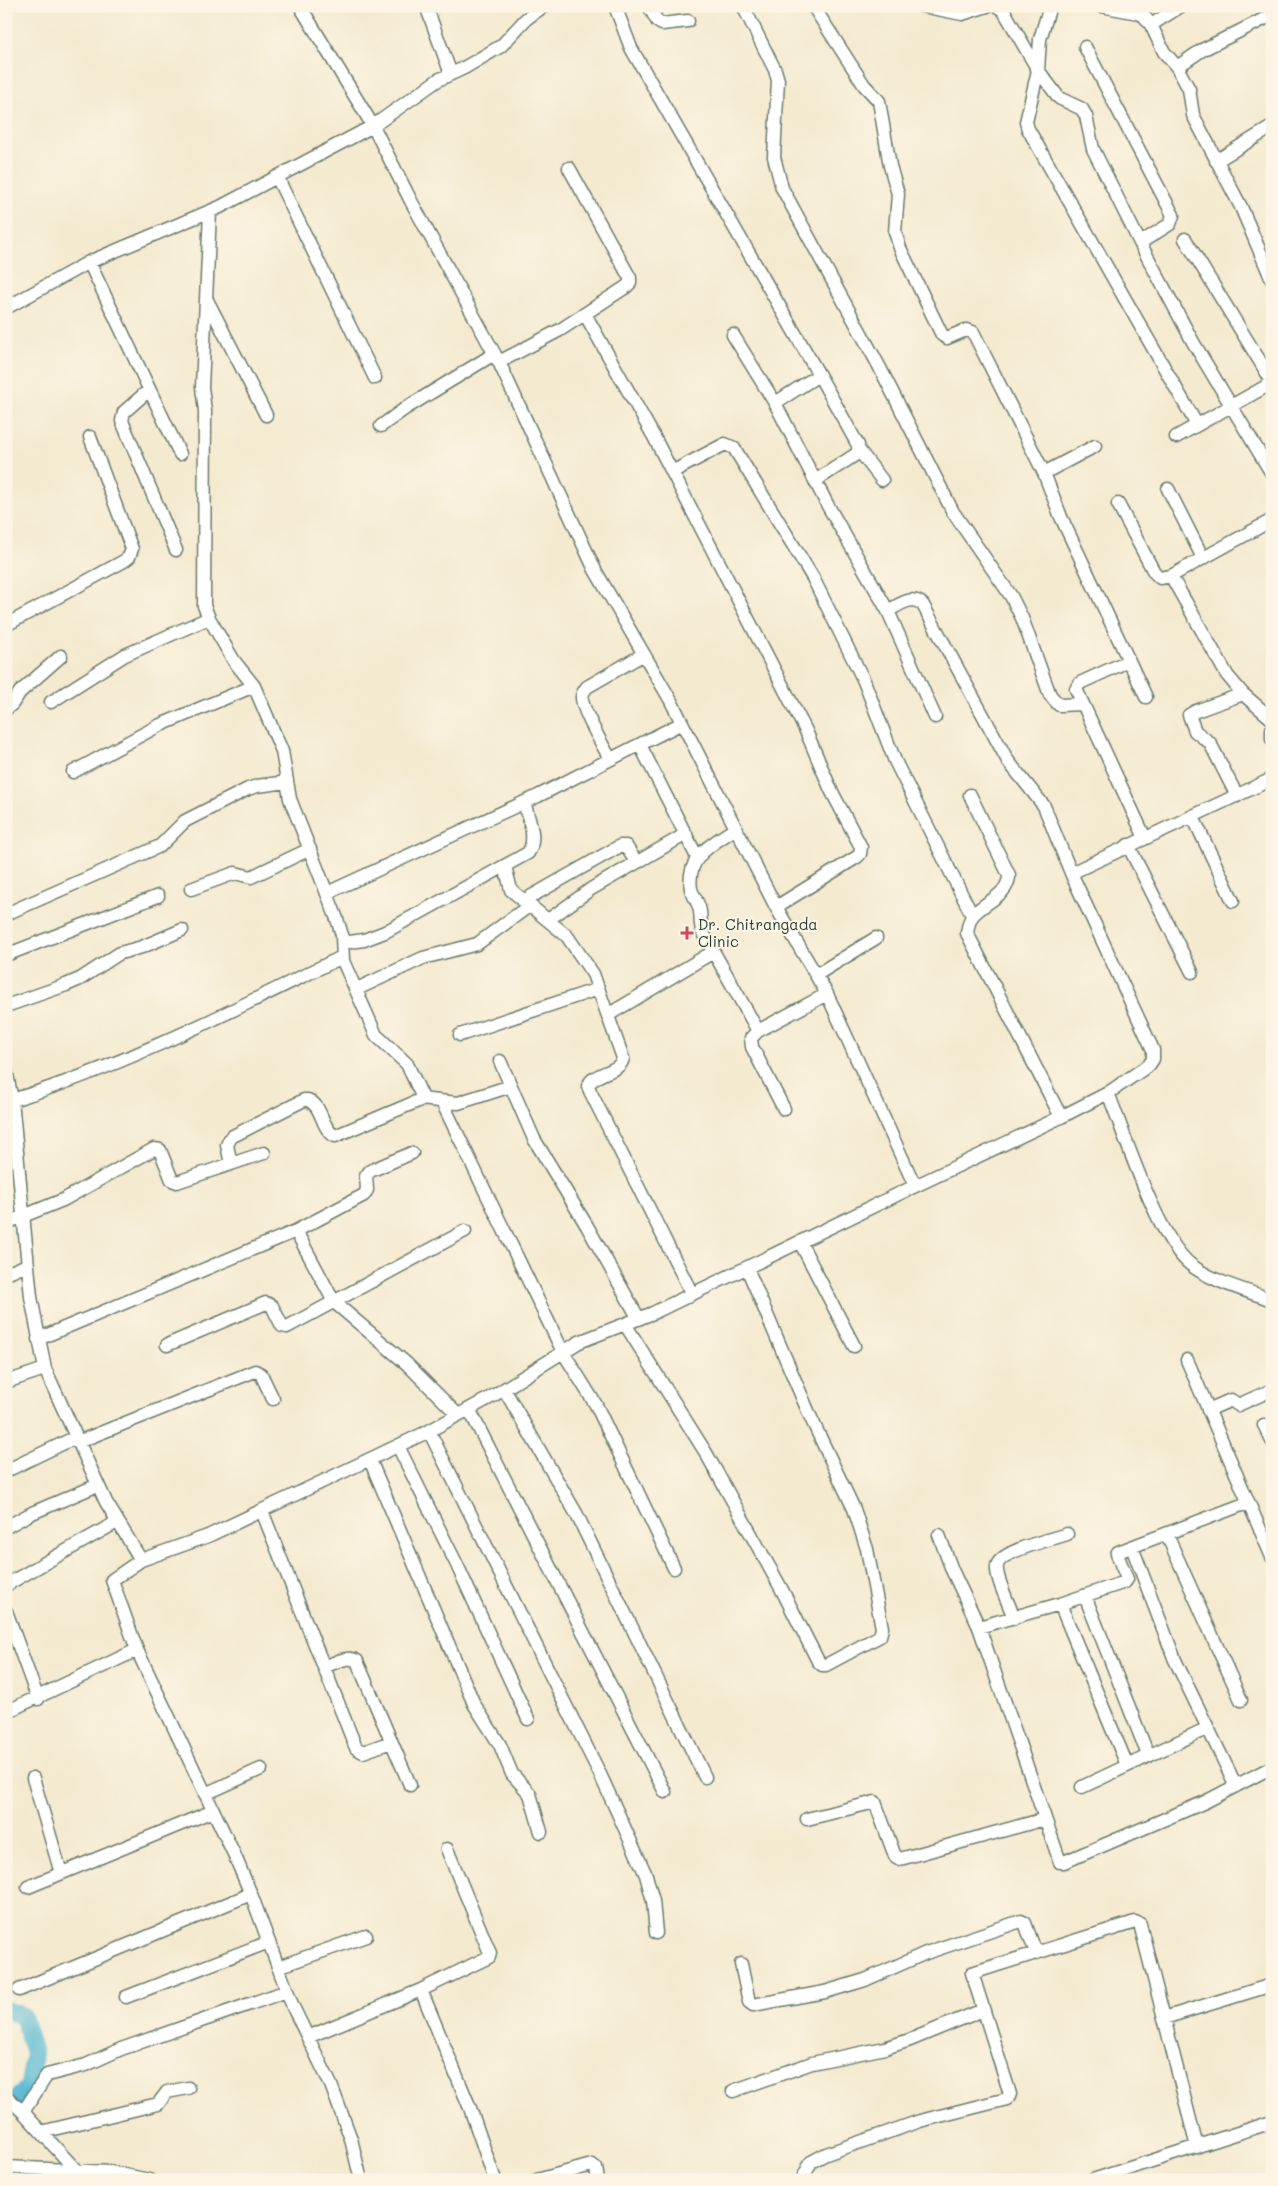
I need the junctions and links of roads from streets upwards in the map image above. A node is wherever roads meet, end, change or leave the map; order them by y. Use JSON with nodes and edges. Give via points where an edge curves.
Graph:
{"nodes":[{"id":1,"x":300,"y":6,"type":"edge"},
{"id":2,"x":426,"y":6,"type":"edge"},
{"id":3,"x":544,"y":6,"type":"edge"},
{"id":4,"x":615,"y":6,"type":"edge"},
{"id":5,"x":649,"y":6,"type":"edge"},
{"id":6,"x":743,"y":6,"type":"edge"},
{"id":7,"x":813,"y":6,"type":"edge"},
{"id":8,"x":922,"y":6,"type":"edge"},
{"id":9,"x":988,"y":6,"type":"edge"},
{"id":10,"x":997,"y":6,"type":"edge"},
{"id":11,"x":1050,"y":6,"type":"edge"},
{"id":12,"x":1101,"y":6,"type":"edge"},
{"id":13,"x":1182,"y":6,"type":"edge"},
{"id":14,"x":1272,"y":15,"type":"edge"},
{"id":15,"x":688,"y":21,"type":"dead end"},
{"id":16,"x":1151,"y":25,"type":"junction"},
{"id":17,"x":1085,"y":46,"type":"dead end"},
{"id":18,"x":1177,"y":67,"type":"junction"},
{"id":19,"x":1038,"y":70,"type":"junction"},
{"id":20,"x":451,"y":74,"type":"junction"},
{"id":21,"x":373,"y":126,"type":"junction"},
{"id":22,"x":1272,"y":127,"type":"edge"},
{"id":23,"x":1216,"y":161,"type":"junction"},
{"id":24,"x":569,"y":168,"type":"dead end"},
{"id":25,"x":277,"y":177,"type":"junction"},
{"id":26,"x":210,"y":212,"type":"junction"},
{"id":27,"x":1186,"y":239,"type":"dead end"},
{"id":28,"x":1140,"y":243,"type":"junction"},
{"id":29,"x":89,"y":262,"type":"junction"},
{"id":30,"x":1272,"y":280,"type":"edge"},
{"id":31,"x":207,"y":300,"type":"junction"},
{"id":32,"x":6,"y":308,"type":"edge"},
{"id":33,"x":584,"y":314,"type":"junction"},
{"id":34,"x":733,"y":335,"type":"dead end"},
{"id":35,"x":496,"y":358,"type":"junction"},
{"id":36,"x":819,"y":374,"type":"junction"},
{"id":37,"x":374,"y":378,"type":"dead end"},
{"id":38,"x":1272,"y":382,"type":"edge"},
{"id":39,"x":149,"y":390,"type":"junction"},
{"id":40,"x":775,"y":403,"type":"junction"},
{"id":41,"x":1230,"y":406,"type":"junction"},
{"id":42,"x":266,"y":415,"type":"dead end"},
{"id":43,"x":1197,"y":425,"type":"junction"},
{"id":44,"x":381,"y":426,"type":"dead end"},
{"id":45,"x":90,"y":437,"type":"dead end"},
{"id":46,"x":1176,"y":437,"type":"dead end"},
{"id":47,"x":1095,"y":446,"type":"dead end"},
{"id":48,"x":858,"y":449,"type":"junction"},
{"id":49,"x":180,"y":454,"type":"dead end"},
{"id":50,"x":672,"y":472,"type":"junction"},
{"id":51,"x":1044,"y":473,"type":"junction"},
{"id":52,"x":1272,"y":474,"type":"edge"},
{"id":53,"x":882,"y":480,"type":"dead end"},
{"id":54,"x":815,"y":481,"type":"junction"},
{"id":55,"x":1168,"y":489,"type":"dead end"},
{"id":56,"x":1118,"y":504,"type":"dead end"},
{"id":57,"x":1272,"y":520,"type":"edge"},
{"id":58,"x":176,"y":550,"type":"dead end"},
{"id":59,"x":1203,"y":558,"type":"junction"},
{"id":60,"x":1170,"y":576,"type":"junction"},
{"id":61,"x":888,"y":611,"type":"junction"},
{"id":62,"x":209,"y":618,"type":"junction"},
{"id":63,"x":6,"y":625,"type":"edge"},
{"id":64,"x":644,"y":654,"type":"junction"},
{"id":65,"x":60,"y":656,"type":"dead end"},
{"id":66,"x":1128,"y":661,"type":"junction"},
{"id":67,"x":254,"y":686,"type":"junction"},
{"id":68,"x":1243,"y":694,"type":"junction"},
{"id":69,"x":1146,"y":697,"type":"dead end"},
{"id":70,"x":51,"y":702,"type":"dead end"},
{"id":71,"x":1083,"y":704,"type":"junction"},
{"id":72,"x":6,"y":709,"type":"edge"},
{"id":73,"x":935,"y":717,"type":"dead end"},
{"id":74,"x":1272,"y":719,"type":"edge"},
{"id":75,"x":682,"y":723,"type":"junction"},
{"id":76,"x":1272,"y":729,"type":"edge"},
{"id":77,"x":1272,"y":739,"type":"edge"},
{"id":78,"x":640,"y":745,"type":"junction"},
{"id":79,"x":610,"y":759,"type":"junction"},
{"id":80,"x":73,"y":772,"type":"dead end"},
{"id":81,"x":1272,"y":779,"type":"edge"},
{"id":82,"x":287,"y":782,"type":"junction"},
{"id":83,"x":970,"y":795,"type":"dead end"},
{"id":84,"x":1237,"y":796,"type":"junction"},
{"id":85,"x":524,"y":802,"type":"junction"},
{"id":86,"x":1193,"y":817,"type":"junction"},
{"id":87,"x":736,"y":828,"type":"junction"},
{"id":88,"x":686,"y":834,"type":"junction"},
{"id":89,"x":1145,"y":838,"type":"junction"},
{"id":90,"x":1128,"y":846,"type":"junction"},
{"id":91,"x":310,"y":849,"type":"junction"},
{"id":92,"x":697,"y":857,"type":"junction"},
{"id":93,"x":636,"y":862,"type":"junction"},
{"id":94,"x":505,"y":866,"type":"junction"},
{"id":95,"x":1071,"y":873,"type":"junction"},
{"id":96,"x":191,"y":889,"type":"dead end"},
{"id":97,"x":327,"y":893,"type":"junction"},
{"id":98,"x":158,"y":896,"type":"dead end"},
{"id":99,"x":1233,"y":901,"type":"dead end"},
{"id":100,"x":526,"y":904,"type":"junction"},
{"id":101,"x":776,"y":907,"type":"junction"},
{"id":102,"x":6,"y":914,"type":"edge"},
{"id":103,"x":972,"y":915,"type":"junction"},
{"id":104,"x":548,"y":920,"type":"junction"},
{"id":105,"x":182,"y":930,"type":"dead end"},
{"id":106,"x":876,"y":938,"type":"dead end"},
{"id":107,"x":343,"y":943,"type":"junction"},
{"id":108,"x":713,"y":952,"type":"junction"},
{"id":109,"x":6,"y":955,"type":"edge"},
{"id":110,"x":342,"y":956,"type":"junction"},
{"id":111,"x":1192,"y":972,"type":"dead end"},
{"id":112,"x":816,"y":975,"type":"junction"},
{"id":113,"x":357,"y":989,"type":"junction"},
{"id":114,"x":598,"y":989,"type":"junction"},
{"id":115,"x":827,"y":994,"type":"junction"},
{"id":116,"x":6,"y":1006,"type":"edge"},
{"id":117,"x":608,"y":1015,"type":"junction"},
{"id":118,"x":758,"y":1031,"type":"junction"},
{"id":119,"x":460,"y":1035,"type":"dead end"},
{"id":120,"x":500,"y":1061,"type":"dead end"},
{"id":121,"x":6,"y":1070,"type":"edge"},
{"id":122,"x":511,"y":1086,"type":"junction"},
{"id":123,"x":1108,"y":1093,"type":"junction"},
{"id":124,"x":420,"y":1099,"type":"junction"},
{"id":125,"x":12,"y":1100,"type":"junction"},
{"id":126,"x":442,"y":1102,"type":"junction"},
{"id":127,"x":784,"y":1109,"type":"dead end"},
{"id":128,"x":1062,"y":1117,"type":"junction"},
{"id":129,"x":11,"y":1134,"type":"edge"},
{"id":130,"x":264,"y":1153,"type":"dead end"},
{"id":131,"x":412,"y":1153,"type":"dead end"},
{"id":132,"x":232,"y":1164,"type":"junction"},
{"id":133,"x":914,"y":1186,"type":"junction"},
{"id":134,"x":23,"y":1218,"type":"junction"},
{"id":135,"x":6,"y":1223,"type":"edge"},
{"id":136,"x":296,"y":1231,"type":"junction"},
{"id":137,"x":465,"y":1232,"type":"dead end"},
{"id":138,"x":800,"y":1242,"type":"junction"},
{"id":139,"x":27,"y":1265,"type":"junction"},
{"id":140,"x":747,"y":1268,"type":"junction"},
{"id":141,"x":6,"y":1274,"type":"edge"},
{"id":142,"x":692,"y":1294,"type":"junction"},
{"id":143,"x":1272,"y":1300,"type":"edge"},
{"id":144,"x":334,"y":1302,"type":"junction"},
{"id":145,"x":639,"y":1319,"type":"junction"},
{"id":146,"x":625,"y":1324,"type":"junction"},
{"id":147,"x":38,"y":1339,"type":"junction"},
{"id":148,"x":167,"y":1345,"type":"dead end"},
{"id":149,"x":854,"y":1346,"type":"dead end"},
{"id":150,"x":563,"y":1352,"type":"junction"},
{"id":151,"x":1187,"y":1360,"type":"dead end"},
{"id":152,"x":46,"y":1369,"type":"junction"},
{"id":153,"x":6,"y":1382,"type":"edge"},
{"id":154,"x":504,"y":1390,"type":"junction"},
{"id":155,"x":1272,"y":1390,"type":"edge"},
{"id":156,"x":273,"y":1399,"type":"dead end"},
{"id":157,"x":1208,"y":1410,"type":"junction"},
{"id":158,"x":464,"y":1412,"type":"junction"},
{"id":159,"x":1264,"y":1425,"type":"dead end"},
{"id":160,"x":429,"y":1431,"type":"junction"},
{"id":161,"x":77,"y":1440,"type":"junction"},
{"id":162,"x":1272,"y":1441,"type":"edge"},
{"id":163,"x":398,"y":1446,"type":"junction"},
{"id":164,"x":370,"y":1460,"type":"junction"},
{"id":165,"x":6,"y":1471,"type":"edge"},
{"id":166,"x":98,"y":1485,"type":"junction"},
{"id":167,"x":1247,"y":1503,"type":"junction"},
{"id":168,"x":262,"y":1511,"type":"junction"},
{"id":169,"x":117,"y":1522,"type":"junction"},
{"id":170,"x":6,"y":1528,"type":"edge"},
{"id":171,"x":1067,"y":1534,"type":"dead end"},
{"id":172,"x":1166,"y":1534,"type":"junction"},
{"id":173,"x":939,"y":1535,"type":"dead end"},
{"id":174,"x":1132,"y":1547,"type":"junction"},
{"id":175,"x":1272,"y":1557,"type":"edge"},
{"id":176,"x":141,"y":1560,"type":"junction"},
{"id":177,"x":674,"y":1568,"type":"dead end"},
{"id":178,"x":6,"y":1585,"type":"edge"},
{"id":179,"x":1085,"y":1596,"type":"junction"},
{"id":180,"x":1060,"y":1604,"type":"junction"},
{"id":181,"x":6,"y":1611,"type":"edge"},
{"id":182,"x":1014,"y":1618,"type":"junction"},
{"id":183,"x":979,"y":1627,"type":"junction"},
{"id":184,"x":137,"y":1650,"type":"junction"},
{"id":185,"x":324,"y":1667,"type":"junction"},
{"id":186,"x":38,"y":1699,"type":"junction"},
{"id":187,"x":1241,"y":1700,"type":"dead end"},
{"id":188,"x":6,"y":1712,"type":"edge"},
{"id":189,"x":528,"y":1719,"type":"dead end"},
{"id":190,"x":1208,"y":1728,"type":"junction"},
{"id":191,"x":391,"y":1742,"type":"junction"},
{"id":192,"x":1148,"y":1756,"type":"junction"},
{"id":193,"x":1127,"y":1765,"type":"junction"},
{"id":194,"x":1272,"y":1767,"type":"edge"},
{"id":195,"x":261,"y":1769,"type":"dead end"},
{"id":196,"x":705,"y":1776,"type":"dead end"},
{"id":197,"x":32,"y":1778,"type":"dead end"},
{"id":198,"x":410,"y":1785,"type":"dead end"},
{"id":199,"x":1236,"y":1786,"type":"junction"},
{"id":200,"x":1082,"y":1787,"type":"dead end"},
{"id":201,"x":665,"y":1792,"type":"dead end"},
{"id":202,"x":205,"y":1794,"type":"junction"},
{"id":203,"x":213,"y":1810,"type":"junction"},
{"id":204,"x":807,"y":1819,"type":"dead end"},
{"id":205,"x":1045,"y":1819,"type":"junction"},
{"id":206,"x":541,"y":1832,"type":"dead end"},
{"id":207,"x":448,"y":1849,"type":"dead end"},
{"id":208,"x":61,"y":1873,"type":"junction"},
{"id":209,"x":28,"y":1887,"type":"dead end"},
{"id":210,"x":251,"y":1894,"type":"junction"},
{"id":211,"x":656,"y":1932,"type":"dead end"},
{"id":212,"x":366,"y":1936,"type":"dead end"},
{"id":213,"x":269,"y":1942,"type":"junction"},
{"id":214,"x":1036,"y":1953,"type":"junction"},
{"id":215,"x":741,"y":1964,"type":"dead end"},
{"id":216,"x":278,"y":1967,"type":"junction"},
{"id":217,"x":1272,"y":1985,"type":"edge"},
{"id":218,"x":19,"y":1990,"type":"dead end"},
{"id":219,"x":421,"y":1990,"type":"junction"},
{"id":220,"x":287,"y":1991,"type":"junction"},
{"id":221,"x":126,"y":1997,"type":"dead end"},
{"id":222,"x":983,"y":2010,"type":"junction"},
{"id":223,"x":1164,"y":2018,"type":"junction"},
{"id":224,"x":308,"y":2037,"type":"junction"},
{"id":225,"x":188,"y":2088,"type":"dead end"},
{"id":226,"x":733,"y":2091,"type":"dead end"},
{"id":227,"x":16,"y":2105,"type":"edge"},
{"id":228,"x":1272,"y":2122,"type":"edge"},
{"id":229,"x":41,"y":2132,"type":"junction"},
{"id":230,"x":1197,"y":2147,"type":"junction"},
{"id":231,"x":6,"y":2167,"type":"edge"},
{"id":232,"x":75,"y":2169,"type":"junction"},
{"id":233,"x":1125,"y":2174,"type":"edge"},
{"id":234,"x":149,"y":2180,"type":"edge"},
{"id":235,"x":361,"y":2180,"type":"edge"},
{"id":236,"x":495,"y":2180,"type":"edge"},
{"id":237,"x":537,"y":2180,"type":"edge"},
{"id":238,"x":598,"y":2180,"type":"edge"},
{"id":239,"x":802,"y":2180,"type":"edge"},
{"id":240,"x":1093,"y":2180,"type":"edge"}],
"edges":[{"from":1,"to":21,"type":"street"},
{"from":2,"to":20,"type":"street"},
{"from":3,"to":20,"type":"street","via":[[526,19],[501,46]]},
{"from":4,"to":36,"type":"street","via":[[631,48]]},
{"from":5,"to":15,"type":"street","via":[[662,24]]},
{"from":6,"to":71,"type":"street","via":[[778,80],[774,157],[782,188],[879,366],[953,512],[1011,596],[1050,695],[1059,705]]},
{"from":7,"to":51,"type":"street","via":[[864,85],[879,101],[898,194],[895,232],[942,335],[947,338],[966,330],[973,332]]},
{"from":8,"to":9,"type":"street","via":[[962,14]]},
{"from":10,"to":19,"type":"street","via":[[1003,10]]},
{"from":11,"to":19,"type":"street","via":[[1040,39]]},
{"from":12,"to":16,"type":"street","via":[[1138,13]]},
{"from":13,"to":16,"type":"street"},
{"from":14,"to":18,"type":"street","via":[[1202,50]]},
{"from":16,"to":18,"type":"street","via":[[1164,52]]},
{"from":17,"to":28,"type":"street","via":[[1174,215],[1170,224]]},
{"from":18,"to":23,"type":"street","via":[[1189,89],[1193,116]]},
{"from":19,"to":28,"type":"street","via":[[1059,98],[1082,109],[1093,149]]},
{"from":19,"to":43,"type":"street","via":[[1026,122],[1028,129]]},
{"from":20,"to":21,"type":"street"},
{"from":21,"to":25,"type":"street"},
{"from":21,"to":35,"type":"street"},
{"from":22,"to":23,"type":"street"},
{"from":23,"to":30,"type":"street","via":[[1241,207]]},
{"from":24,"to":33,"type":"street","via":[[630,278],[629,285]]},
{"from":25,"to":26,"type":"street"},
{"from":25,"to":37,"type":"street"},
{"from":26,"to":29,"type":"street"},
{"from":26,"to":31,"type":"street"},
{"from":27,"to":38,"type":"street"},
{"from":28,"to":41,"type":"street"},
{"from":29,"to":32,"type":"street"},
{"from":29,"to":39,"type":"street"},
{"from":31,"to":42,"type":"street"},
{"from":31,"to":62,"type":"street","via":[[202,387],[205,411],[203,597]]},
{"from":33,"to":35,"type":"street","via":[[560,330]]},
{"from":33,"to":50,"type":"street","via":[[622,377]]},
{"from":34,"to":40,"type":"street"},
{"from":35,"to":44,"type":"street","via":[[406,408]]},
{"from":35,"to":64,"type":"street","via":[[595,570]]},
{"from":36,"to":40,"type":"street"},
{"from":36,"to":48,"type":"street"},
{"from":38,"to":41,"type":"street"},
{"from":39,"to":49,"type":"street"},
{"from":39,"to":58,"type":"street","via":[[124,412],[122,421]]},
{"from":40,"to":54,"type":"street"},
{"from":41,"to":43,"type":"street"},
{"from":41,"to":52,"type":"street"},
{"from":43,"to":46,"type":"street"},
{"from":45,"to":63,"type":"street","via":[[131,553],[124,560]]},
{"from":47,"to":51,"type":"street"},
{"from":48,"to":53,"type":"street"},
{"from":48,"to":54,"type":"street","via":[[855,455]]},
{"from":50,"to":101,"type":"street","via":[[806,731],[831,790],[861,847],[857,857]]},
{"from":50,"to":103,"type":"street","via":[[725,444],[734,448],[813,578],[864,681],[895,760]]},
{"from":51,"to":66,"type":"street"},
{"from":54,"to":61,"type":"street"},
{"from":55,"to":59,"type":"street"},
{"from":56,"to":60,"type":"street","via":[[1154,572],[1160,578]]},
{"from":57,"to":59,"type":"street"},
{"from":59,"to":60,"type":"street"},
{"from":60,"to":68,"type":"street","via":[[1218,662]]},
{"from":61,"to":73,"type":"street"},
{"from":61,"to":95,"type":"street","via":[[915,599],[923,605],[1008,762],[1044,806]]},
{"from":62,"to":67,"type":"street","via":[[234,661]]},
{"from":62,"to":70,"type":"street","via":[[126,655]]},
{"from":64,"to":75,"type":"street"},
{"from":64,"to":79,"type":"street","via":[[587,687],[582,698]]},
{"from":65,"to":72,"type":"street"},
{"from":66,"to":69,"type":"street"},
{"from":66,"to":71,"type":"street","via":[[1077,686]]},
{"from":67,"to":80,"type":"street","via":[[158,726]]},
{"from":67,"to":82,"type":"street","via":[[282,751]]},
{"from":68,"to":74,"type":"street"},
{"from":68,"to":84,"type":"street","via":[[1189,715],[1195,730],[1210,743]]},
{"from":71,"to":89,"type":"street"},
{"from":75,"to":78,"type":"street"},
{"from":75,"to":87,"type":"street"},
{"from":76,"to":77,"type":"street"},
{"from":78,"to":79,"type":"street"},
{"from":78,"to":88,"type":"street"},
{"from":79,"to":85,"type":"street"},
{"from":81,"to":84,"type":"street"},
{"from":82,"to":91,"type":"street","via":[[290,799]]},
{"from":82,"to":102,"type":"street","via":[[248,789],[185,821],[160,846]]},
{"from":83,"to":103,"type":"street","via":[[1009,876],[1003,892]]},
{"from":84,"to":86,"type":"street"},
{"from":85,"to":94,"type":"street","via":[[532,846],[528,853]]},
{"from":85,"to":97,"type":"street"},
{"from":86,"to":89,"type":"street"},
{"from":86,"to":99,"type":"street"},
{"from":87,"to":92,"type":"street"},
{"from":87,"to":101,"type":"street"},
{"from":88,"to":92,"type":"street"},
{"from":88,"to":93,"type":"street"},
{"from":89,"to":90,"type":"street"},
{"from":90,"to":95,"type":"street"},
{"from":90,"to":111,"type":"street"},
{"from":91,"to":96,"type":"street","via":[[251,877],[235,873]]},
{"from":91,"to":97,"type":"street"},
{"from":92,"to":108,"type":"street","via":[[691,887],[699,908],[700,927]]},
{"from":93,"to":100,"type":"street","via":[[626,846],[620,846]]},
{"from":93,"to":104,"type":"street"},
{"from":94,"to":100,"type":"street","via":[[511,890]]},
{"from":94,"to":107,"type":"street","via":[[385,932]]},
{"from":95,"to":123,"type":"street","via":[[1153,1050],[1149,1065]]},
{"from":97,"to":107,"type":"street","via":[[338,919]]},
{"from":98,"to":109,"type":"street"},
{"from":100,"to":104,"type":"street"},
{"from":100,"to":113,"type":"street","via":[[478,944],[423,958]]},
{"from":101,"to":112,"type":"street"},
{"from":103,"to":128,"type":"street","via":[[967,933],[969,940]]},
{"from":104,"to":114,"type":"street","via":[[567,936],[593,974]]},
{"from":105,"to":116,"type":"street","via":[[120,953],[80,979]]},
{"from":106,"to":112,"type":"street"},
{"from":107,"to":110,"type":"street"},
{"from":108,"to":117,"type":"street"},
{"from":108,"to":118,"type":"street"},
{"from":110,"to":113,"type":"street"},
{"from":110,"to":125,"type":"street","via":[[116,1063]]},
{"from":112,"to":115,"type":"street"},
{"from":113,"to":124,"type":"street","via":[[376,1035],[407,1064],[421,1094]]},
{"from":114,"to":117,"type":"street"},
{"from":114,"to":119,"type":"street"},
{"from":115,"to":118,"type":"street"},
{"from":115,"to":133,"type":"street"},
{"from":117,"to":142,"type":"street","via":[[622,1061],[592,1079],[588,1086]]},
{"from":118,"to":127,"type":"street","via":[[751,1038],[752,1047]]},
{"from":120,"to":122,"type":"street"},
{"from":121,"to":125,"type":"street"},
{"from":122,"to":126,"type":"street","via":[[458,1103]]},
{"from":122,"to":145,"type":"street","via":[[534,1139]]},
{"from":123,"to":128,"type":"street"},
{"from":123,"to":143,"type":"street","via":[[1154,1208],[1176,1251],[1190,1265],[1208,1275]]},
{"from":124,"to":126,"type":"street"},
{"from":124,"to":132,"type":"street","via":[[336,1136],[329,1130],[315,1104],[304,1100],[231,1137],[226,1145]]},
{"from":125,"to":129,"type":"street"},
{"from":126,"to":150,"type":"street"},
{"from":128,"to":133,"type":"street"},
{"from":129,"to":134,"type":"street"},
{"from":130,"to":132,"type":"street"},
{"from":131,"to":136,"type":"street","via":[[370,1171],[366,1176],[368,1190],[364,1195]]},
{"from":132,"to":134,"type":"street","via":[[174,1182],[160,1150],[156,1148],[87,1188]]},
{"from":133,"to":138,"type":"street"},
{"from":134,"to":135,"type":"street"},
{"from":134,"to":139,"type":"street"},
{"from":136,"to":144,"type":"street"},
{"from":136,"to":147,"type":"street"},
{"from":137,"to":144,"type":"street"},
{"from":138,"to":140,"type":"street"},
{"from":138,"to":149,"type":"street"},
{"from":139,"to":141,"type":"street"},
{"from":139,"to":147,"type":"street"},
{"from":140,"to":142,"type":"street"},
{"from":140,"to":146,"type":"street","via":[[854,1509],[874,1581],[882,1628],[880,1636],[826,1665],[818,1661],[706,1453]]},
{"from":142,"to":145,"type":"street"},
{"from":144,"to":148,"type":"street","via":[[284,1327],[272,1306],[266,1303]]},
{"from":144,"to":158,"type":"street"},
{"from":145,"to":146,"type":"street"},
{"from":146,"to":150,"type":"street","via":[[579,1342]]},
{"from":147,"to":152,"type":"street"},
{"from":150,"to":154,"type":"street"},
{"from":150,"to":177,"type":"street","via":[[596,1405]]},
{"from":151,"to":157,"type":"street"},
{"from":152,"to":153,"type":"street"},
{"from":152,"to":161,"type":"street"},
{"from":154,"to":158,"type":"street"},
{"from":154,"to":196,"type":"street","via":[[576,1513]]},
{"from":155,"to":157,"type":"street","via":[[1238,1405],[1231,1400]]},
{"from":156,"to":161,"type":"street","via":[[261,1374],[255,1372]]},
{"from":157,"to":167,"type":"street"},
{"from":158,"to":160,"type":"street"},
{"from":158,"to":201,"type":"street"},
{"from":159,"to":162,"type":"street"},
{"from":160,"to":163,"type":"street"},
{"from":160,"to":211,"type":"street","via":[[594,1763],[646,1876]]},
{"from":161,"to":165,"type":"street"},
{"from":161,"to":166,"type":"street"},
{"from":163,"to":164,"type":"street"},
{"from":163,"to":189,"type":"street"},
{"from":164,"to":168,"type":"street"},
{"from":164,"to":206,"type":"street","via":[[474,1704],[500,1745],[512,1774],[530,1794]]},
{"from":166,"to":169,"type":"street"},
{"from":166,"to":170,"type":"street","via":[[32,1513]]},
{"from":167,"to":172,"type":"street"},
{"from":167,"to":175,"type":"street"},
{"from":168,"to":176,"type":"street","via":[[208,1536]]},
{"from":168,"to":185,"type":"street"},
{"from":169,"to":176,"type":"street"},
{"from":169,"to":178,"type":"street"},
{"from":171,"to":182,"type":"street","via":[[1025,1547],[999,1561],[997,1571]]},
{"from":172,"to":174,"type":"street"},
{"from":172,"to":187,"type":"street"},
{"from":173,"to":183,"type":"street"},
{"from":174,"to":179,"type":"street","via":[[1116,1554],[1126,1582]]},
{"from":174,"to":190,"type":"street","via":[[1175,1660]]},
{"from":176,"to":184,"type":"street","via":[[112,1580]]},
{"from":179,"to":180,"type":"street"},
{"from":179,"to":192,"type":"street"},
{"from":180,"to":182,"type":"street"},
{"from":180,"to":193,"type":"street"},
{"from":181,"to":186,"type":"street"},
{"from":182,"to":183,"type":"street"},
{"from":183,"to":205,"type":"street"},
{"from":184,"to":186,"type":"street"},
{"from":184,"to":202,"type":"street"},
{"from":185,"to":191,"type":"street","via":[[347,1658],[356,1661]]},
{"from":185,"to":191,"type":"street","via":[[356,1748],[363,1752]]},
{"from":186,"to":188,"type":"street"},
{"from":190,"to":192,"type":"street"},
{"from":190,"to":199,"type":"street"},
{"from":191,"to":198,"type":"street"},
{"from":192,"to":193,"type":"street"},
{"from":193,"to":200,"type":"street"},
{"from":194,"to":199,"type":"street"},
{"from":195,"to":202,"type":"street"},
{"from":197,"to":208,"type":"street"},
{"from":199,"to":205,"type":"street","via":[[1064,1862],[1059,1860]]},
{"from":202,"to":203,"type":"street"},
{"from":203,"to":208,"type":"street"},
{"from":203,"to":210,"type":"street"},
{"from":204,"to":205,"type":"street","via":[[875,1802],[895,1856],[900,1859]]},
{"from":207,"to":219,"type":"street","via":[[490,1955]]},
{"from":208,"to":209,"type":"street"},
{"from":210,"to":213,"type":"street"},
{"from":210,"to":218,"type":"street"},
{"from":212,"to":216,"type":"street"},
{"from":213,"to":216,"type":"street"},
{"from":213,"to":221,"type":"street"},
{"from":214,"to":215,"type":"street","via":[[1025,1923],[1021,1921],[926,1953],[865,1980],[833,1990],[753,2005],[749,2002]]},
{"from":214,"to":222,"type":"street","via":[[972,1973]]},
{"from":214,"to":223,"type":"street","via":[[1138,1922]]},
{"from":216,"to":220,"type":"street"},
{"from":217,"to":223,"type":"street"},
{"from":219,"to":224,"type":"street"},
{"from":219,"to":236,"type":"street","via":[[470,2108]]},
{"from":220,"to":224,"type":"street"},
{"from":220,"to":227,"type":"street","via":[[121,2049],[92,2063],[51,2073]]},
{"from":222,"to":226,"type":"street","via":[[910,2040],[812,2063]]},
{"from":222,"to":239,"type":"street","via":[[1010,2094],[1007,2099],[920,2121],[826,2154],[811,2162]]},
{"from":223,"to":230,"type":"street"},
{"from":224,"to":235,"type":"street","via":[[331,2085],[351,2140]]},
{"from":225,"to":229,"type":"street","via":[[167,2092],[158,2104]]},
{"from":227,"to":229,"type":"street"},
{"from":228,"to":230,"type":"street"},
{"from":229,"to":232,"type":"street"},
{"from":230,"to":233,"type":"street"},
{"from":231,"to":232,"type":"street"},
{"from":232,"to":234,"type":"street"},
{"from":233,"to":240,"type":"street"},
{"from":237,"to":238,"type":"street","via":[[592,2165],[596,2168]]}]}
